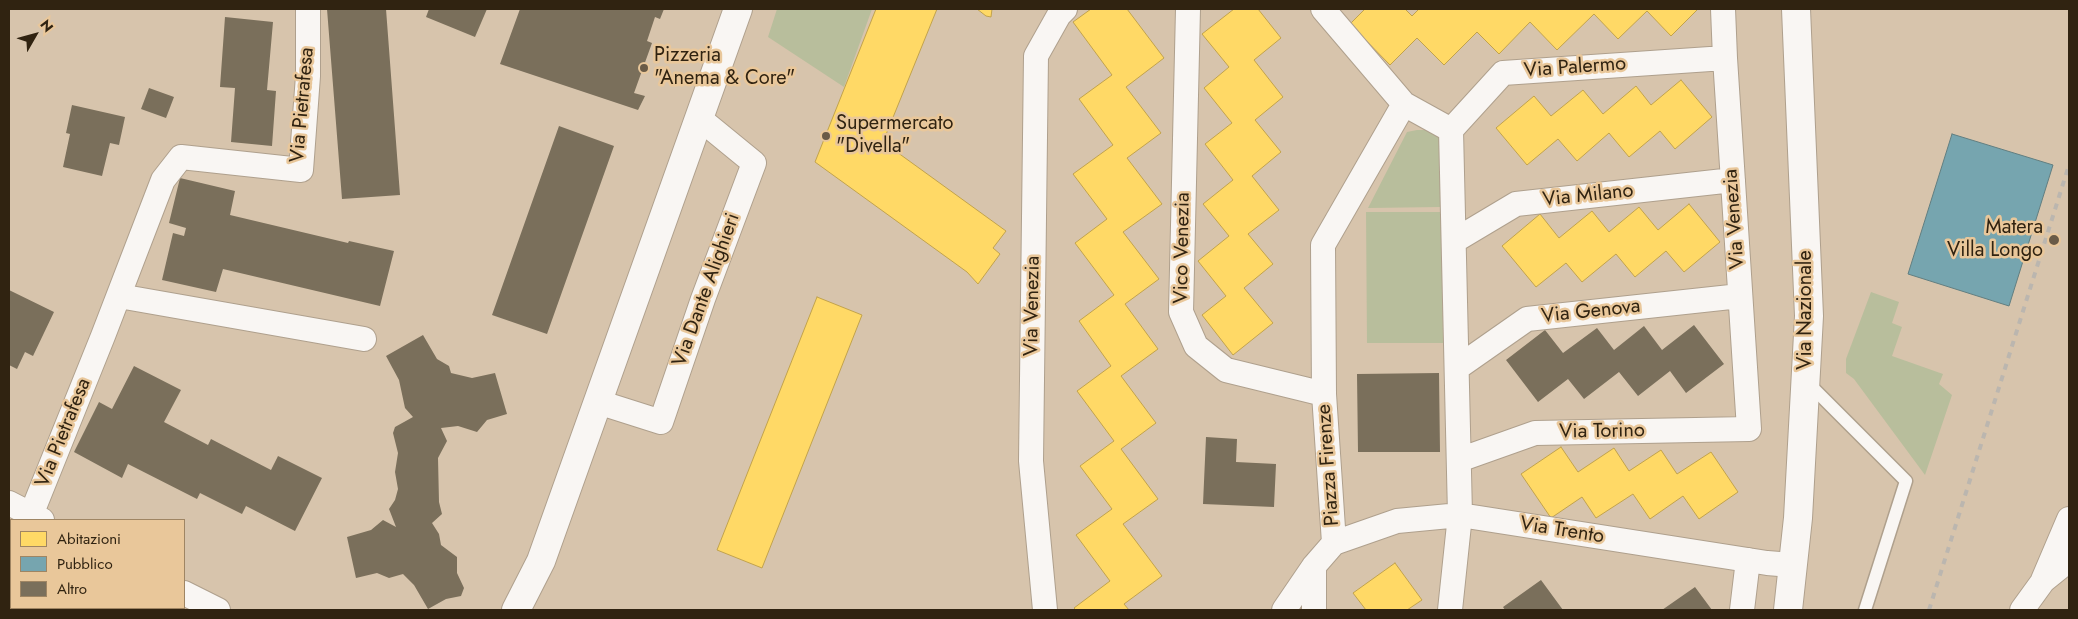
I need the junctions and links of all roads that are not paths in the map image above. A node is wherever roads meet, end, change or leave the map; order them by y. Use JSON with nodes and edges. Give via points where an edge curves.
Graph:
{"nodes":[{"id":1,"x":308,"y":9,"type":"edge"},
{"id":2,"x":738,"y":9,"type":"edge"},
{"id":3,"x":1065,"y":9,"type":"edge"},
{"id":4,"x":1188,"y":9,"type":"edge"},
{"id":5,"x":1323,"y":9,"type":"edge"},
{"id":6,"x":1723,"y":9,"type":"edge"},
{"id":7,"x":1796,"y":9,"type":"edge"},
{"id":8,"x":1725,"y":58,"type":"junction"},
{"id":9,"x":1404,"y":104,"type":"junction"},
{"id":10,"x":699,"y":118,"type":"junction"},
{"id":11,"x":1451,"y":130,"type":"junction"},
{"id":12,"x":1732,"y":180,"type":"junction"},
{"id":13,"x":1454,"y":241,"type":"junction"},
{"id":14,"x":119,"y":296,"type":"junction"},
{"id":15,"x":1740,"y":296,"type":"junction"},
{"id":16,"x":364,"y":339,"type":"dead end"},
{"id":17,"x":1457,"y":368,"type":"junction"},
{"id":18,"x":1807,"y":382,"type":"junction"},
{"id":19,"x":1324,"y":394,"type":"junction"},
{"id":20,"x":598,"y":402,"type":"junction"},
{"id":21,"x":1749,"y":429,"type":"joint"},
{"id":22,"x":1459,"y":460,"type":"junction"},
{"id":23,"x":9,"y":503,"type":"edge"},
{"id":24,"x":1460,"y":515,"type":"junction"},
{"id":25,"x":37,"y":517,"type":"edge"},
{"id":26,"x":2069,"y":519,"type":"edge"},
{"id":27,"x":1334,"y":543,"type":"junction"},
{"id":28,"x":541,"y":560,"type":"junction"},
{"id":29,"x":1748,"y":560,"type":"junction"},
{"id":30,"x":2069,"y":560,"type":"edge"},
{"id":31,"x":1792,"y":565,"type":"junction"},
{"id":32,"x":1314,"y":566,"type":"junction"},
{"id":33,"x":2043,"y":581,"type":"junction"},
{"id":34,"x":185,"y":594,"type":"edge"},
{"id":35,"x":218,"y":610,"type":"edge"},
{"id":36,"x":516,"y":610,"type":"edge"},
{"id":37,"x":536,"y":610,"type":"edge"},
{"id":38,"x":1045,"y":610,"type":"edge"},
{"id":39,"x":1284,"y":610,"type":"edge"},
{"id":40,"x":1314,"y":610,"type":"edge"},
{"id":41,"x":1450,"y":610,"type":"edge"},
{"id":42,"x":1742,"y":610,"type":"edge"},
{"id":43,"x":1788,"y":610,"type":"edge"},
{"id":44,"x":1865,"y":610,"type":"edge"},
{"id":45,"x":2022,"y":610,"type":"edge"}],
"edges":[{"from":1,"to":14,"type":"street","name":"Via Pietrafesa","via":[[308,84],[301,170],[181,157],[163,180]]},
{"from":2,"to":10,"type":"main road"},
{"from":3,"to":38,"type":"street","name":"Via Venezia","via":[[1036,56],[1031,461]]},
{"from":4,"to":19,"type":"street","name":"Vico Venezia","via":[[1181,312],[1196,346],[1226,370]]},
{"from":5,"to":9,"type":"street"},
{"from":6,"to":8,"type":"street","name":"Via Venezia"},
{"from":7,"to":18,"type":"main road","name":"Via Nazionale","via":[[1808,316]]},
{"from":8,"to":11,"type":"street","name":"Via Palermo","via":[[1503,73]]},
{"from":8,"to":12,"type":"street","name":"Via Venezia"},
{"from":9,"to":11,"type":"street"},
{"from":9,"to":19,"type":"street","name":"Piazza Firenze","via":[[1323,245]]},
{"from":10,"to":20,"type":"main road"},
{"from":10,"to":20,"type":"street","name":"Via Dante Alighieri","via":[[754,163],[661,422]]},
{"from":11,"to":13,"type":"street"},
{"from":12,"to":13,"type":"street","name":"Via Milano","via":[[1516,204]]},
{"from":12,"to":15,"type":"street","name":"Via Venezia"},
{"from":13,"to":17,"type":"street"},
{"from":14,"to":16,"type":"street"},
{"from":14,"to":25,"type":"street","name":"Via Pietrafesa"},
{"from":15,"to":17,"type":"street","name":"Via Genova","via":[[1527,319]]},
{"from":15,"to":21,"type":"street","name":"Via Venezia"},
{"from":17,"to":22,"type":"street"},
{"from":18,"to":31,"type":"main road","name":"Via Nazionale"},
{"from":18,"to":44,"type":"lane","via":[[1906,481]]},
{"from":19,"to":27,"type":"street","name":"Piazza Firenze"},
{"from":20,"to":28,"type":"main road"},
{"from":21,"to":22,"type":"street","name":"Via Torino","via":[[1535,433]]},
{"from":22,"to":24,"type":"street"},
{"from":23,"to":25,"type":"street"},
{"from":24,"to":27,"type":"street","name":"Via Trento","via":[[1397,521]]},
{"from":24,"to":29,"type":"street","name":"Via Trento"},
{"from":24,"to":41,"type":"street"},
{"from":26,"to":33,"type":"street"},
{"from":27,"to":32,"type":"street","name":"Piazza Firenze"},
{"from":28,"to":36,"type":"main road"},
{"from":28,"to":37,"type":"main road"},
{"from":29,"to":31,"type":"street","name":"Via Trento"},
{"from":29,"to":42,"type":"street"},
{"from":30,"to":33,"type":"street"},
{"from":31,"to":43,"type":"main road","name":"Via Nazionale"},
{"from":32,"to":39,"type":"street","name":"Piazza Firenze"},
{"from":32,"to":40,"type":"street"},
{"from":33,"to":45,"type":"street"},
{"from":34,"to":35,"type":"street"}]}
